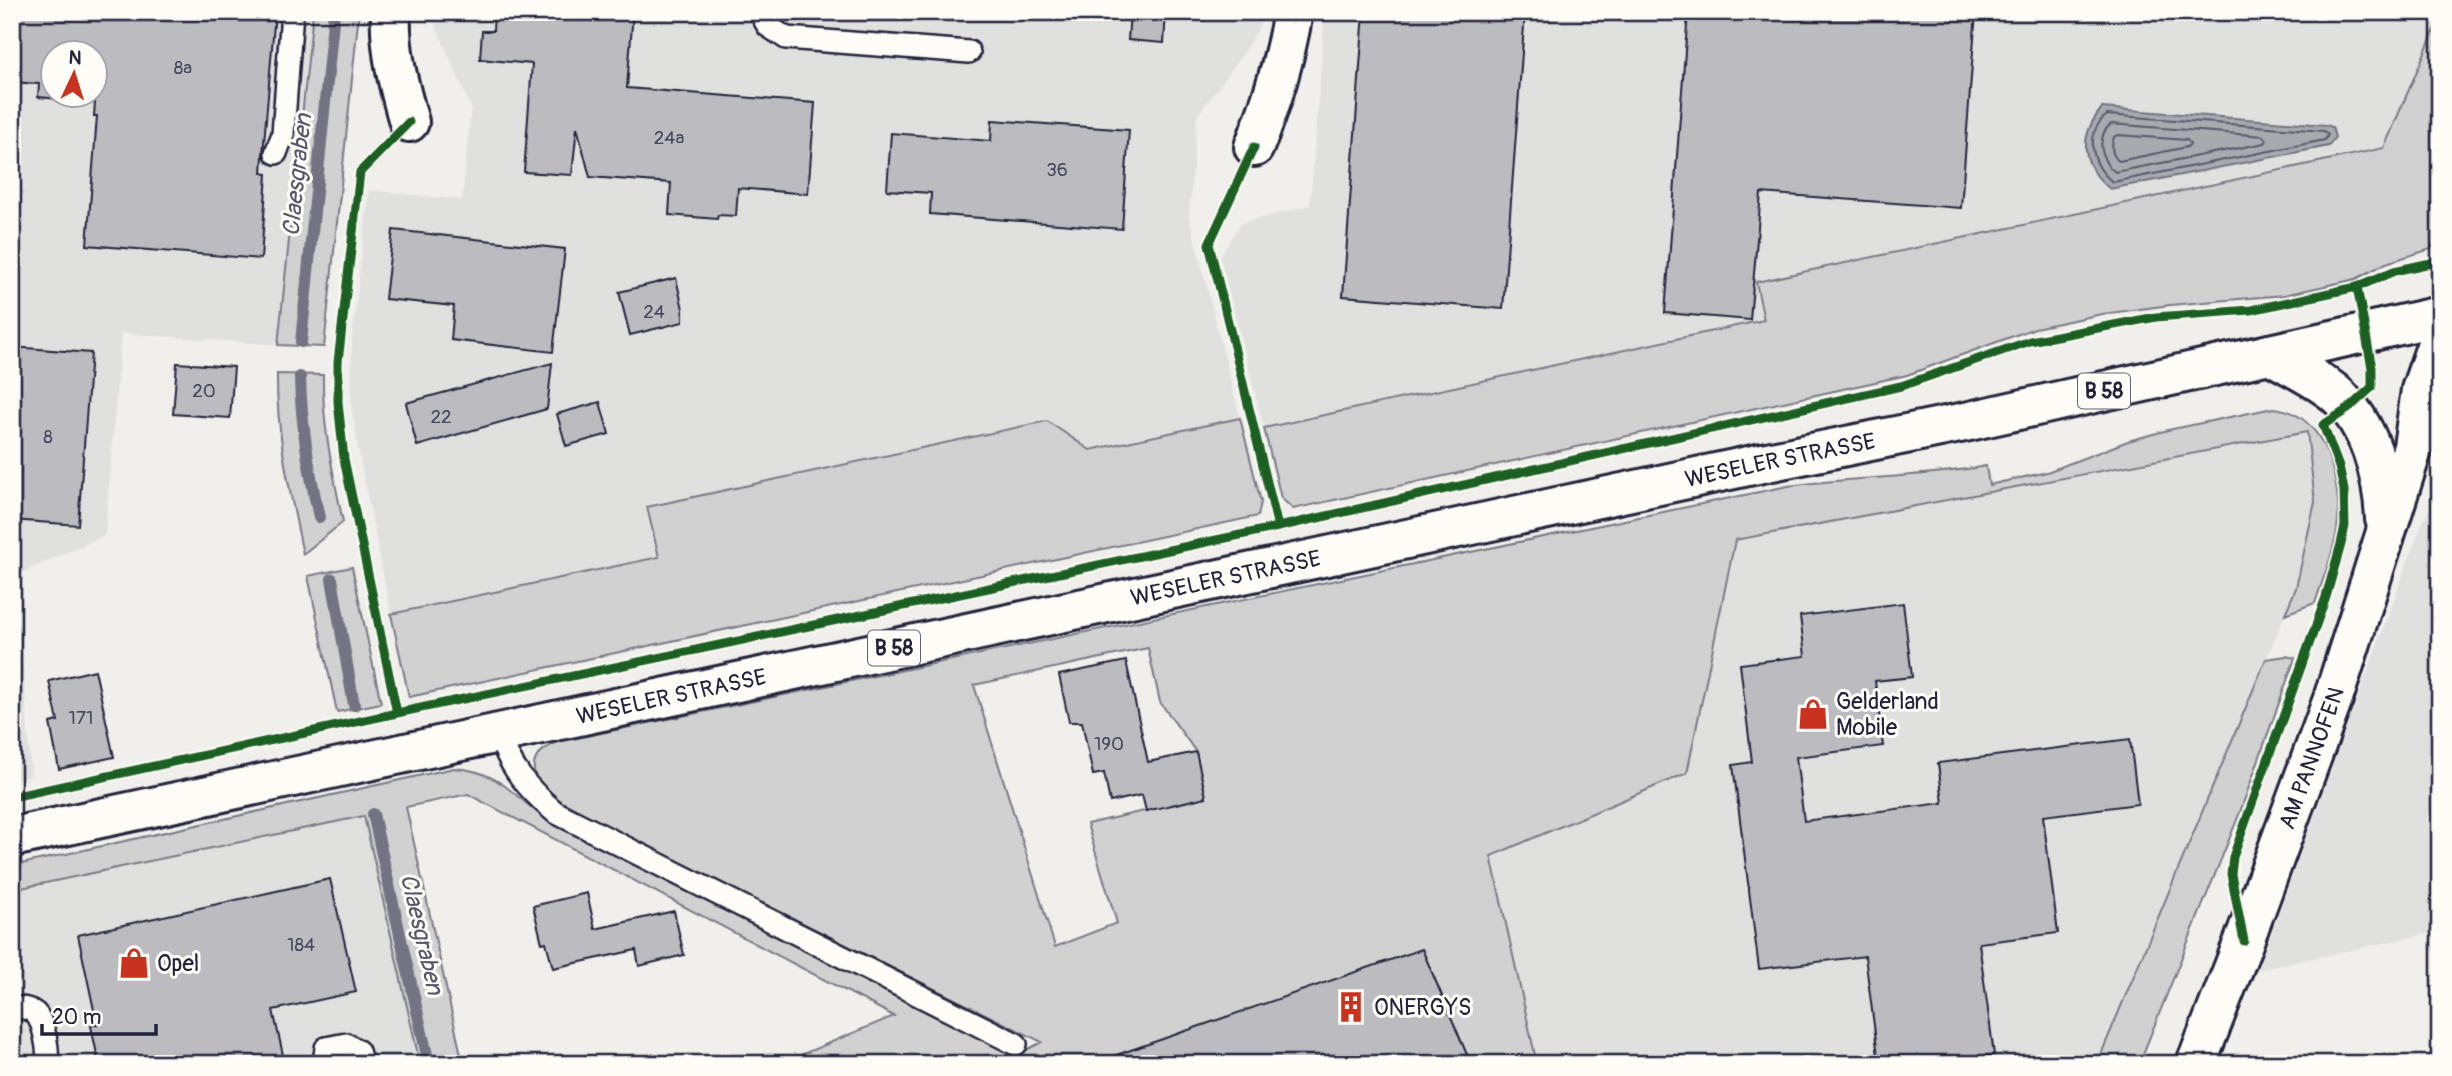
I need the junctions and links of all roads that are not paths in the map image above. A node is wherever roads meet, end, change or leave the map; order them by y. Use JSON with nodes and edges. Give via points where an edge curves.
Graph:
{"nodes":[{"id":1,"x":292,"y":12,"type":"edge"},
{"id":2,"x":391,"y":12,"type":"edge"},
{"id":3,"x":760,"y":12,"type":"edge"},
{"id":4,"x":1293,"y":12,"type":"edge"},
{"id":5,"x":970,"y":52,"type":"dead end"},
{"id":6,"x":410,"y":122,"type":"dead end"},
{"id":7,"x":1254,"y":147,"type":"dead end"},
{"id":8,"x":276,"y":153,"type":"dead end"},
{"id":9,"x":2440,"y":316,"type":"edge"},
{"id":10,"x":2440,"y":335,"type":"edge"},
{"id":11,"x":2270,"y":354,"type":"junction"},
{"id":12,"x":2440,"y":416,"type":"edge"},
{"id":13,"x":2413,"y":447,"type":"junction"},
{"id":14,"x":2386,"y":533,"type":"junction"},
{"id":15,"x":498,"y":733,"type":"junction"},
{"id":16,"x":12,"y":837,"type":"edge"},
{"id":17,"x":12,"y":1008,"type":"edge"},
{"id":18,"x":1016,"y":1044,"type":"dead end"},
{"id":19,"x":46,"y":1064,"type":"edge"},
{"id":20,"x":324,"y":1064,"type":"edge"},
{"id":21,"x":362,"y":1064,"type":"edge"},
{"id":22,"x":2196,"y":1064,"type":"edge"}],
"edges":[{"from":1,"to":8,"type":"lane","via":[[283,134]]},
{"from":2,"to":6,"type":"main road","via":[[396,68]]},
{"from":3,"to":5,"type":"lane","via":[[768,26],[786,38]]},
{"from":4,"to":7,"type":"main road","via":[[1278,82]]},
{"from":9,"to":11,"type":"main road","name":"WESELER STRASSE","number":"B 58"},
{"from":10,"to":13,"type":"main road","via":[[2421,390]]},
{"from":11,"to":14,"type":"main road","via":[[2336,394],[2362,429],[2382,484]]},
{"from":11,"to":15,"type":"main road","name":"WESELER STRASSE","number":"B 58"},
{"from":12,"to":13,"type":"main road"},
{"from":13,"to":14,"type":"main road","name":"AM PANNOFEN"},
{"from":14,"to":22,"type":"main road","name":"AM PANNOFEN","via":[[2333,699]]},
{"from":15,"to":16,"type":"main road","name":"WESELER STRASSE","number":"B 58"},
{"from":15,"to":18,"type":"lane","via":[[510,764],[555,812]]},
{"from":17,"to":19,"type":"lane","via":[[35,1014],[49,1056]]},
{"from":20,"to":21,"type":"lane","via":[[326,1048],[346,1044],[358,1051]]}]}
